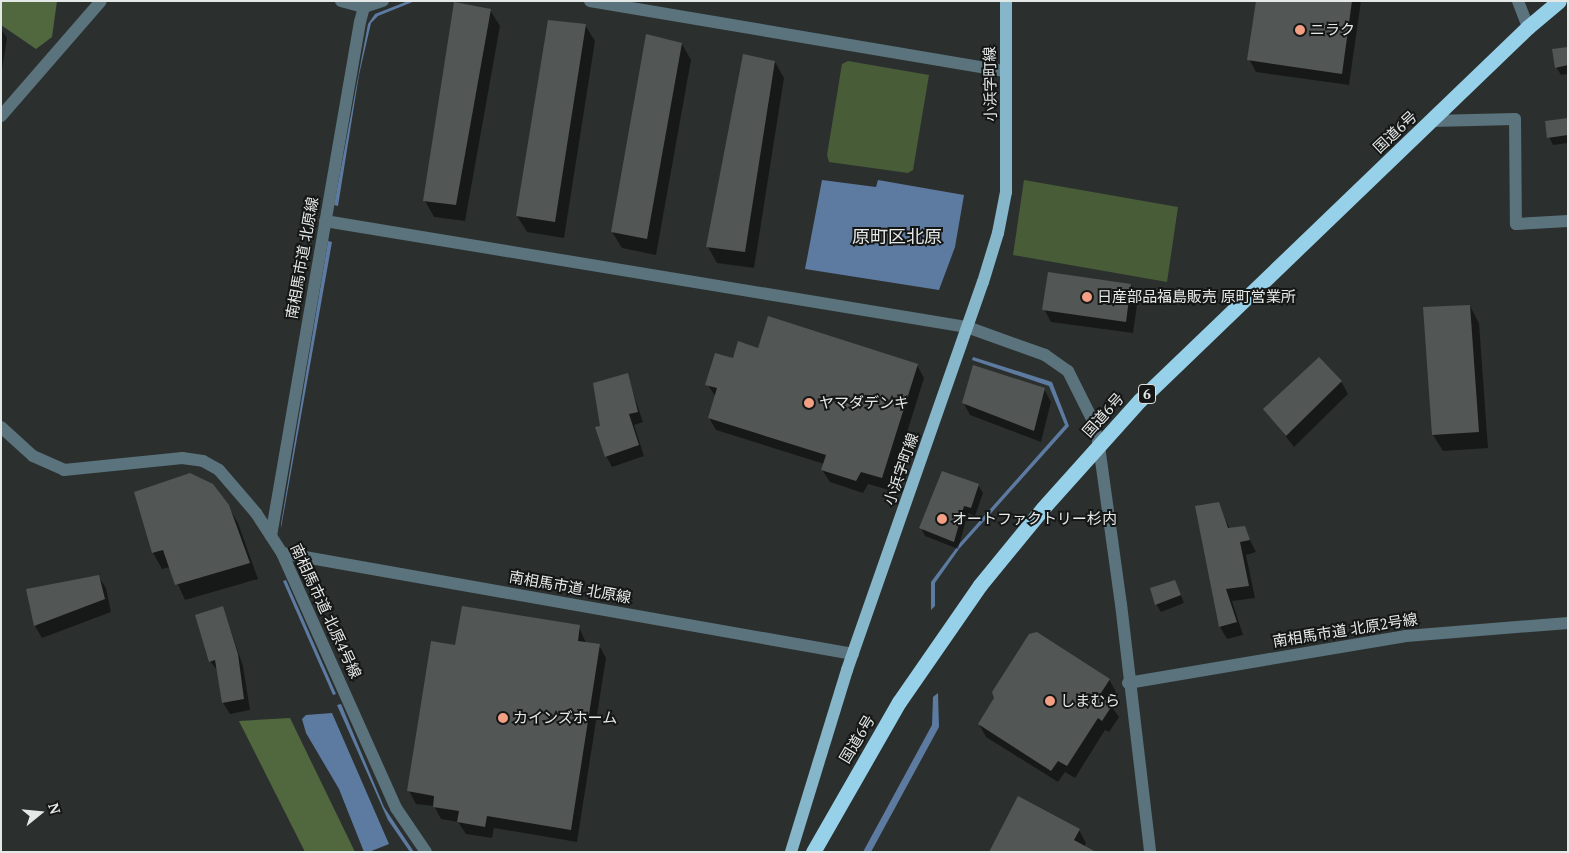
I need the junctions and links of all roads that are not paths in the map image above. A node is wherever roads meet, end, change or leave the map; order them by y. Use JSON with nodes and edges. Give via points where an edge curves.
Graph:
{"nodes":[{"id":1,"x":101,"y":1,"type":"edge"},
{"id":2,"x":341,"y":1,"type":"edge"},
{"id":3,"x":383,"y":1,"type":"edge"},
{"id":4,"x":590,"y":1,"type":"edge"},
{"id":5,"x":1006,"y":1,"type":"edge"},
{"id":6,"x":1518,"y":1,"type":"edge"},
{"id":7,"x":1559,"y":1,"type":"edge"},
{"id":8,"x":364,"y":7,"type":"junction"},
{"id":9,"x":1528,"y":27,"type":"junction"},
{"id":10,"x":1006,"y":71,"type":"junction"},
{"id":11,"x":1,"y":116,"type":"edge"},
{"id":12,"x":1431,"y":121,"type":"junction"},
{"id":13,"x":325,"y":220,"type":"junction"},
{"id":14,"x":1568,"y":221,"type":"edge"},
{"id":15,"x":967,"y":327,"type":"junction"},
{"id":16,"x":1,"y":427,"type":"edge"},
{"id":17,"x":1099,"y":446,"type":"junction"},
{"id":18,"x":271,"y":536,"type":"junction"},
{"id":19,"x":282,"y":553,"type":"junction"},
{"id":20,"x":1568,"y":623,"type":"edge"},
{"id":21,"x":853,"y":654,"type":"junction"},
{"id":22,"x":1128,"y":683,"type":"junction"},
{"id":23,"x":426,"y":852,"type":"edge"},
{"id":24,"x":791,"y":852,"type":"edge"},
{"id":25,"x":813,"y":852,"type":"edge"},
{"id":26,"x":1150,"y":852,"type":"edge"}],
"edges":[{"from":1,"to":11,"type":"street"},
{"from":2,"to":8,"type":"street"},
{"from":3,"to":8,"type":"street"},
{"from":4,"to":10,"type":"street"},
{"from":5,"to":10,"type":"main road","name":"小浜字町線"},
{"from":6,"to":9,"type":"street"},
{"from":7,"to":9,"type":"highway","name":"国道6号","number":"6"},
{"from":8,"to":13,"type":"street","name":"南相馬市道 北原線"},
{"from":9,"to":12,"type":"highway","name":"国道6号","number":"6"},
{"from":10,"to":15,"type":"main road","name":"小浜字町線","via":[[1006,192],[998,233]]},
{"from":12,"to":14,"type":"street","via":[[1515,119],[1516,224]]},
{"from":12,"to":17,"type":"highway","name":"国道6号","number":"6","via":[[1140,400]]},
{"from":13,"to":15,"type":"street"},
{"from":13,"to":18,"type":"street","name":"南相馬市道 北原線"},
{"from":15,"to":17,"type":"street","via":[[1045,354],[1068,371],[1092,420]]},
{"from":15,"to":21,"type":"main road","name":"小浜字町線"},
{"from":16,"to":18,"type":"street","name":"南相馬市道 北原4号線","via":[[33,456],[64,470],[170,459],[202,461],[219,470]]},
{"from":17,"to":22,"type":"street","via":[[1121,604]]},
{"from":17,"to":25,"type":"highway","name":"国道6号","number":"6","via":[[1008,549],[974,593],[899,702]]},
{"from":18,"to":19,"type":"street","name":"南相馬市道 北原4号線"},
{"from":19,"to":21,"type":"street","name":"南相馬市道 北原線"},
{"from":19,"to":23,"type":"street","name":"南相馬市道 北原4号線","via":[[396,808]]},
{"from":20,"to":22,"type":"street","name":"南相馬市道 北原2号線","via":[[1406,636]]},
{"from":21,"to":24,"type":"main road","name":"小浜字町線"},
{"from":22,"to":26,"type":"street"}]}
